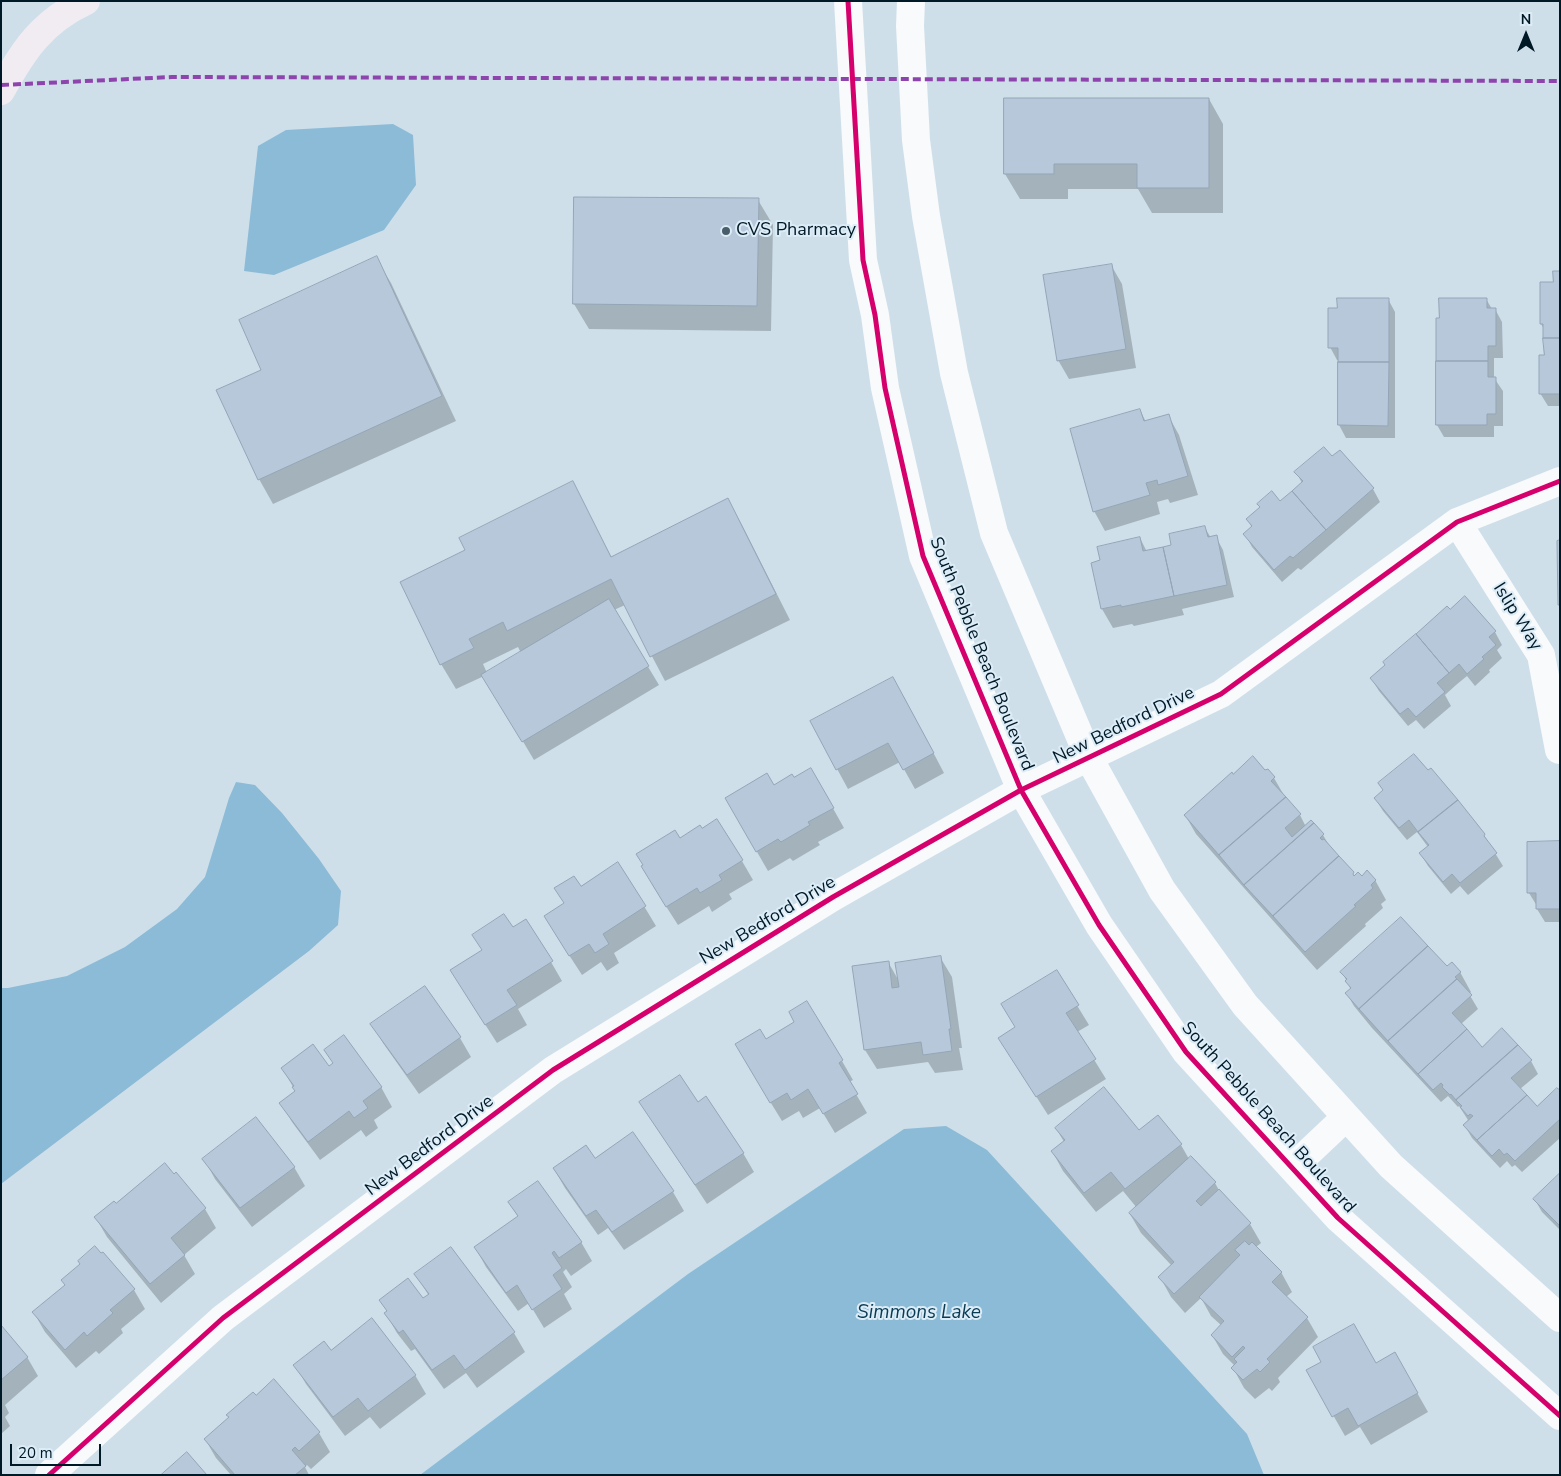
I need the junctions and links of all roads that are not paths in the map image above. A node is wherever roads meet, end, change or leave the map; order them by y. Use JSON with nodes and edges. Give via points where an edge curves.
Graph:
{"nodes":[{"id":1,"x":86,"y":1,"type":"edge"},
{"id":2,"x":848,"y":1,"type":"edge"},
{"id":3,"x":912,"y":1,"type":"edge"},
{"id":4,"x":1,"y":90,"type":"edge"},
{"id":5,"x":1560,"y":481,"type":"edge"},
{"id":6,"x":1457,"y":522,"type":"junction"},
{"id":7,"x":1559,"y":750,"type":"edge"},
{"id":8,"x":1089,"y":758,"type":"junction"},
{"id":9,"x":1021,"y":790,"type":"junction"},
{"id":10,"x":1346,"y":1117,"type":"junction"},
{"id":11,"x":1292,"y":1168,"type":"junction"},
{"id":12,"x":1560,"y":1318,"type":"edge"},
{"id":13,"x":1560,"y":1416,"type":"edge"},
{"id":14,"x":48,"y":1475,"type":"edge"}],
"edges":[{"from":1,"to":4,"type":"main road","via":[[51,23],[32,41]]},
{"from":2,"to":9,"type":"street","name":"South Pebble Beach Boulevard","via":[[863,260],[875,315],[885,388],[923,556]]},
{"from":3,"to":8,"type":"street","via":[[910,26],[916,140],[954,373],[994,534]]},
{"from":5,"to":6,"type":"street","name":"New Bedford Drive"},
{"from":6,"to":7,"type":"street","name":"Islip Way","via":[[1541,655]]},
{"from":6,"to":8,"type":"street","name":"New Bedford Drive","via":[[1221,694]]},
{"from":8,"to":9,"type":"street","name":"New Bedford Drive"},
{"from":8,"to":10,"type":"street","via":[[1162,890],[1245,1005]]},
{"from":9,"to":11,"type":"street","name":"South Pebble Beach Boulevard","via":[[1099,925],[1186,1052]]},
{"from":9,"to":14,"type":"street","name":"New Bedford Drive","via":[[833,897],[553,1070],[223,1318]]},
{"from":10,"to":11,"type":"street"},
{"from":10,"to":12,"type":"street","via":[[1391,1166]]},
{"from":11,"to":13,"type":"street","name":"South Pebble Beach Boulevard","via":[[1338,1218]]}]}
